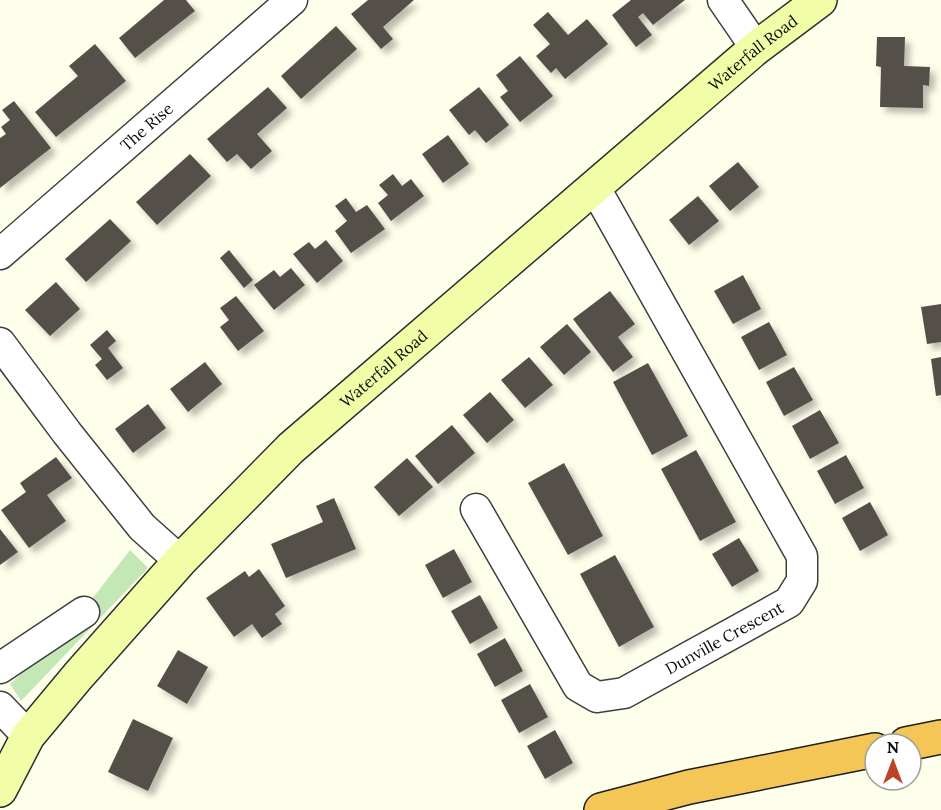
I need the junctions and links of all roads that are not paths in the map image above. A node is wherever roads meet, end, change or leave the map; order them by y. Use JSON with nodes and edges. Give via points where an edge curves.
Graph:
{"nodes":[{"id":1,"x":292,"y":0,"type":"edge"},
{"id":2,"x":723,"y":0,"type":"edge"},
{"id":3,"x":820,"y":0,"type":"edge"},
{"id":4,"x":756,"y":48,"type":"junction"},
{"id":5,"x":595,"y":188,"type":"junction"},
{"id":6,"x":0,"y":254,"type":"edge"},
{"id":7,"x":0,"y":343,"type":"edge"},
{"id":8,"x":476,"y":509,"type":"dead end"},
{"id":9,"x":180,"y":561,"type":"junction"},
{"id":10,"x":84,"y":612,"type":"dead end"},
{"id":11,"x":0,"y":668,"type":"edge"},
{"id":12,"x":0,"y":707,"type":"edge"},
{"id":13,"x":28,"y":736,"type":"junction"},
{"id":14,"x":941,"y":737,"type":"edge"},
{"id":15,"x":923,"y":741,"type":"edge"},
{"id":16,"x":863,"y":752,"type":"edge"},
{"id":17,"x":0,"y":790,"type":"edge"},
{"id":18,"x":600,"y":810,"type":"edge"}],
"edges":[{"from":1,"to":6,"type":"street","name":"The Rise"},
{"from":2,"to":4,"type":"street"},
{"from":3,"to":4,"type":"street","name":"Waterfall Road"},
{"from":4,"to":5,"type":"street","name":"Waterfall Road"},
{"from":5,"to":8,"type":"street","name":"Dunville Crescent","via":[[802,556],[802,581],[789,602],[624,693],[597,697],[578,686]]},
{"from":5,"to":9,"type":"street","name":"Waterfall Road","via":[[291,448]]},
{"from":7,"to":9,"type":"street","via":[[142,527]]},
{"from":9,"to":13,"type":"street","name":"Waterfall Road"},
{"from":10,"to":11,"type":"street"},
{"from":12,"to":13,"type":"street"},
{"from":13,"to":17,"type":"street","name":"Waterfall Road"},
{"from":14,"to":15,"type":"highway"},
{"from":16,"to":18,"type":"highway","via":[[689,787]]}]}
